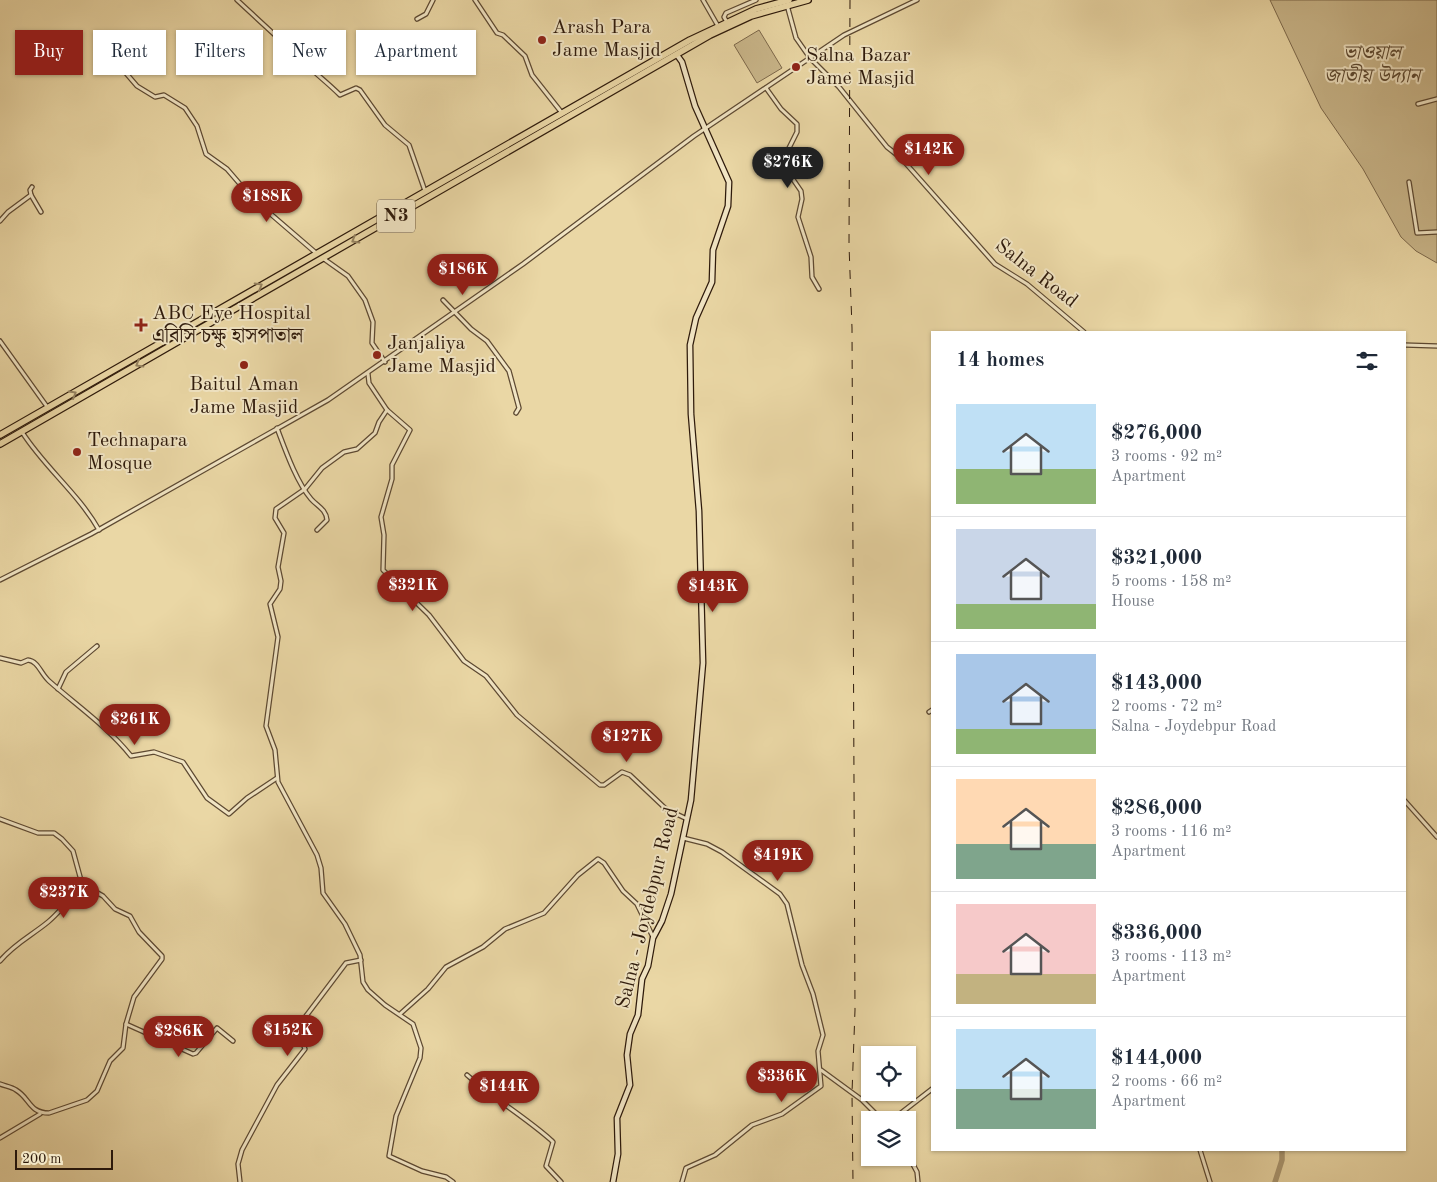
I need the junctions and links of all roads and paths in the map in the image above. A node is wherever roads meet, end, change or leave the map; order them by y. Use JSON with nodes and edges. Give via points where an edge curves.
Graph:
{"nodes":[{"id":1,"x":237,"y":0,"type":"edge"},
{"id":2,"x":434,"y":0,"type":"edge"},
{"id":3,"x":475,"y":0,"type":"edge"},
{"id":4,"x":703,"y":0,"type":"edge"},
{"id":5,"x":756,"y":0,"type":"edge"},
{"id":6,"x":808,"y":0,"type":"edge"},
{"id":7,"x":917,"y":0,"type":"edge"},
{"id":8,"x":788,"y":2,"type":"edge"},
{"id":9,"x":417,"y":19,"type":"dead end"},
{"id":10,"x":727,"y":22,"type":"junction"},
{"id":11,"x":718,"y":26,"type":"junction"},
{"id":12,"x":677,"y":55,"type":"junction"},
{"id":13,"x":810,"y":58,"type":"junction"},
{"id":14,"x":128,"y":75,"type":"edge"},
{"id":15,"x":766,"y":88,"type":"junction"},
{"id":16,"x":1437,"y":99,"type":"edge"},
{"id":17,"x":1418,"y":104,"type":"dead end"},
{"id":18,"x":562,"y":114,"type":"junction"},
{"id":19,"x":705,"y":130,"type":"junction"},
{"id":20,"x":1410,"y":182,"type":"dead end"},
{"id":21,"x":32,"y":187,"type":"dead end"},
{"id":22,"x":425,"y":192,"type":"junction"},
{"id":23,"x":31,"y":196,"type":"junction"},
{"id":24,"x":42,"y":212,"type":"dead end"},
{"id":25,"x":0,"y":221,"type":"edge"},
{"id":26,"x":1437,"y":232,"type":"edge"},
{"id":27,"x":316,"y":254,"type":"junction"},
{"id":28,"x":323,"y":258,"type":"junction"},
{"id":29,"x":819,"y":289,"type":"dead end"},
{"id":30,"x":443,"y":300,"type":"dead end"},
{"id":31,"x":455,"y":313,"type":"junction"},
{"id":32,"x":1083,"y":331,"type":"edge"},
{"id":33,"x":0,"y":341,"type":"edge"},
{"id":34,"x":1406,"y":345,"type":"edge"},
{"id":35,"x":1437,"y":346,"type":"edge"},
{"id":36,"x":385,"y":362,"type":"junction"},
{"id":37,"x":368,"y":373,"type":"junction"},
{"id":38,"x":48,"y":408,"type":"junction"},
{"id":39,"x":388,"y":410,"type":"junction"},
{"id":40,"x":516,"y":414,"type":"dead end"},
{"id":41,"x":277,"y":428,"type":"junction"},
{"id":42,"x":21,"y":432,"type":"junction"},
{"id":43,"x":0,"y":435,"type":"edge"},
{"id":44,"x":0,"y":444,"type":"edge"},
{"id":45,"x":305,"y":489,"type":"junction"},
{"id":46,"x":98,"y":530,"type":"junction"},
{"id":47,"x":317,"y":530,"type":"dead end"},
{"id":48,"x":0,"y":580,"type":"edge"},
{"id":49,"x":97,"y":646,"type":"dead end"},
{"id":50,"x":0,"y":658,"type":"edge"},
{"id":51,"x":58,"y":689,"type":"junction"},
{"id":52,"x":931,"y":710,"type":"edge"},
{"id":53,"x":928,"y":712,"type":"dead end"},
{"id":54,"x":278,"y":778,"type":"junction"},
{"id":55,"x":1406,"y":802,"type":"edge"},
{"id":56,"x":0,"y":819,"type":"edge"},
{"id":57,"x":687,"y":819,"type":"junction"},
{"id":58,"x":1437,"y":837,"type":"edge"},
{"id":59,"x":683,"y":838,"type":"junction"},
{"id":60,"x":82,"y":884,"type":"junction"},
{"id":61,"x":653,"y":938,"type":"junction"},
{"id":62,"x":361,"y":960,"type":"junction"},
{"id":63,"x":0,"y":961,"type":"edge"},
{"id":64,"x":400,"y":1014,"type":"junction"},
{"id":65,"x":126,"y":1024,"type":"junction"},
{"id":66,"x":233,"y":1042,"type":"dead end"},
{"id":67,"x":820,"y":1069,"type":"junction"},
{"id":68,"x":467,"y":1075,"type":"dead end"},
{"id":69,"x":0,"y":1084,"type":"edge"},
{"id":70,"x":931,"y":1090,"type":"edge"},
{"id":71,"x":873,"y":1111,"type":"edge"},
{"id":72,"x":904,"y":1111,"type":"edge"},
{"id":73,"x":42,"y":1113,"type":"junction"},
{"id":74,"x":0,"y":1138,"type":"edge"},
{"id":75,"x":1200,"y":1151,"type":"edge"},
{"id":76,"x":914,"y":1166,"type":"edge"},
{"id":77,"x":240,"y":1182,"type":"edge"},
{"id":78,"x":453,"y":1182,"type":"edge"},
{"id":79,"x":561,"y":1182,"type":"edge"},
{"id":80,"x":613,"y":1182,"type":"edge"},
{"id":81,"x":682,"y":1182,"type":"edge"},
{"id":82,"x":918,"y":1182,"type":"edge"},
{"id":83,"x":1210,"y":1182,"type":"edge"}],
"edges":[{"from":1,"to":22,"type":"street","via":[[276,36],[286,53],[294,52],[340,95],[356,88],[360,90],[385,125],[409,145]]},
{"from":2,"to":9,"type":"street","via":[[426,14]]},
{"from":3,"to":18,"type":"street","via":[[497,33],[503,34],[525,56],[532,75]]},
{"from":4,"to":11,"type":"street"},
{"from":5,"to":10,"type":"street","via":[[726,13]]},
{"from":6,"to":8,"type":"highway","number":"N3"},
{"from":7,"to":13,"type":"street","via":[[844,35]]},
{"from":8,"to":10,"type":"highway","number":"N3"},
{"from":8,"to":12,"type":"highway","number":"N3","via":[[710,35]]},
{"from":8,"to":13,"type":"street","name":"Salna Road","via":[[796,38]]},
{"from":10,"to":11,"type":"highway","number":"N3"},
{"from":11,"to":18,"type":"highway","number":"N3"},
{"from":12,"to":19,"type":"main road","name":"Salna - Joydebpur Road"},
{"from":12,"to":28,"type":"highway","number":"N3","one_way":true},
{"from":13,"to":15,"type":"street"},
{"from":13,"to":32,"type":"street","name":"Salna Road","via":[[995,264],[1027,284]]},
{"from":14,"to":27,"type":"street","via":[[137,86],[155,97],[164,95],[185,108],[197,126],[206,154],[227,168],[252,198]]},
{"from":15,"to":19,"type":"street"},
{"from":15,"to":29,"type":"street","via":[[776,104],[796,124],[797,132],[787,148],[788,172],[801,191],[798,217],[811,257],[812,277]]},
{"from":16,"to":17,"type":"street"},
{"from":18,"to":22,"type":"highway","number":"N3"},
{"from":19,"to":31,"type":"street"},
{"from":19,"to":57,"type":"main road","name":"Salna - Joydebpur Road","via":[[725,169],[730,192],[713,250],[712,282],[700,308],[690,345],[704,638],[696,753]]},
{"from":20,"to":26,"type":"street","via":[[1417,233]]},
{"from":21,"to":23,"type":"street"},
{"from":22,"to":27,"type":"highway","number":"N3"},
{"from":23,"to":24,"type":"street"},
{"from":23,"to":25,"type":"street"},
{"from":38,"to":27,"type":"highway","number":"N3","one_way":true},
{"from":28,"to":36,"type":"street","via":[[348,276],[365,300],[373,322],[372,343]]},
{"from":28,"to":42,"type":"highway","number":"N3","one_way":true},
{"from":30,"to":31,"type":"street"},
{"from":31,"to":36,"type":"street"},
{"from":31,"to":40,"type":"street","via":[[487,341],[509,371],[519,408]]},
{"from":33,"to":38,"type":"street"},
{"from":34,"to":35,"type":"street"},
{"from":36,"to":37,"type":"street"},
{"from":37,"to":39,"type":"street","via":[[369,383]]},
{"from":37,"to":41,"type":"street"},
{"from":38,"to":43,"type":"highway","number":"N3"},
{"from":39,"to":45,"type":"street","via":[[375,433],[357,449],[344,452],[322,468]]},
{"from":39,"to":57,"type":"street","via":[[410,430],[392,465],[392,478],[381,517],[383,570],[429,615],[464,662],[482,672],[517,716],[564,756],[600,785],[604,786],[622,772],[630,775],[666,809]]},
{"from":41,"to":45,"type":"street"},
{"from":41,"to":46,"type":"street"},
{"from":42,"to":44,"type":"highway","number":"N3"},
{"from":42,"to":46,"type":"street","via":[[40,459],[90,515]]},
{"from":45,"to":47,"type":"street","via":[[327,516]]},
{"from":45,"to":54,"type":"street","via":[[282,503],[275,512],[284,533],[278,568],[280,589],[270,604],[278,637],[266,726],[275,750]]},
{"from":46,"to":48,"type":"street"},
{"from":49,"to":51,"type":"street","via":[[66,672]]},
{"from":50,"to":51,"type":"street","via":[[21,662],[31,660]]},
{"from":51,"to":54,"type":"street","via":[[115,737],[131,756],[154,752],[183,762],[207,798],[230,814],[247,798]]},
{"from":52,"to":53,"type":"street"},
{"from":54,"to":62,"type":"street","via":[[317,855],[323,893],[345,924]]},
{"from":55,"to":58,"type":"street"},
{"from":56,"to":60,"type":"street","via":[[62,838],[72,851]]},
{"from":57,"to":59,"type":"main road","name":"Salna - Joydebpur Road"},
{"from":59,"to":61,"type":"main road","name":"Salna - Joydebpur Road","via":[[672,894]]},
{"from":59,"to":67,"type":"street","via":[[722,852],[780,894],[787,904],[823,1035],[818,1052]]},
{"from":60,"to":63,"type":"street","via":[[47,923],[9,950]]},
{"from":60,"to":65,"type":"street","via":[[130,916],[139,932],[162,956],[134,997]]},
{"from":61,"to":64,"type":"street","via":[[637,904],[598,859],[578,875],[544,913],[505,928],[483,947],[446,967],[428,989]]},
{"from":61,"to":80,"type":"main road","name":"Salna - Joydebpur Road","via":[[642,979],[638,1015],[629,1039],[630,1085],[617,1118],[618,1154]]},
{"from":62,"to":64,"type":"street","via":[[363,982],[368,990]]},
{"from":62,"to":77,"type":"street","via":[[346,964],[306,1016],[311,1022],[301,1039],[305,1048],[277,1085],[242,1150],[238,1164]]},
{"from":64,"to":78,"type":"street","via":[[413,1024],[421,1052],[396,1116],[389,1156]]},
{"from":65,"to":66,"type":"street","via":[[193,1054],[217,1028]]},
{"from":65,"to":73,"type":"street","via":[[123,1048],[110,1061],[97,1092],[87,1100]]},
{"from":67,"to":71,"type":"street"},
{"from":67,"to":81,"type":"street","via":[[821,1086],[815,1092],[782,1114],[752,1125],[715,1155],[686,1168]]},
{"from":68,"to":79,"type":"street","via":[[552,1140],[546,1166]]},
{"from":69,"to":73,"type":"street","via":[[16,1090],[37,1112]]},
{"from":70,"to":72,"type":"street"},
{"from":73,"to":74,"type":"street"},
{"from":75,"to":83,"type":"street"},
{"from":76,"to":82,"type":"street"}]}
